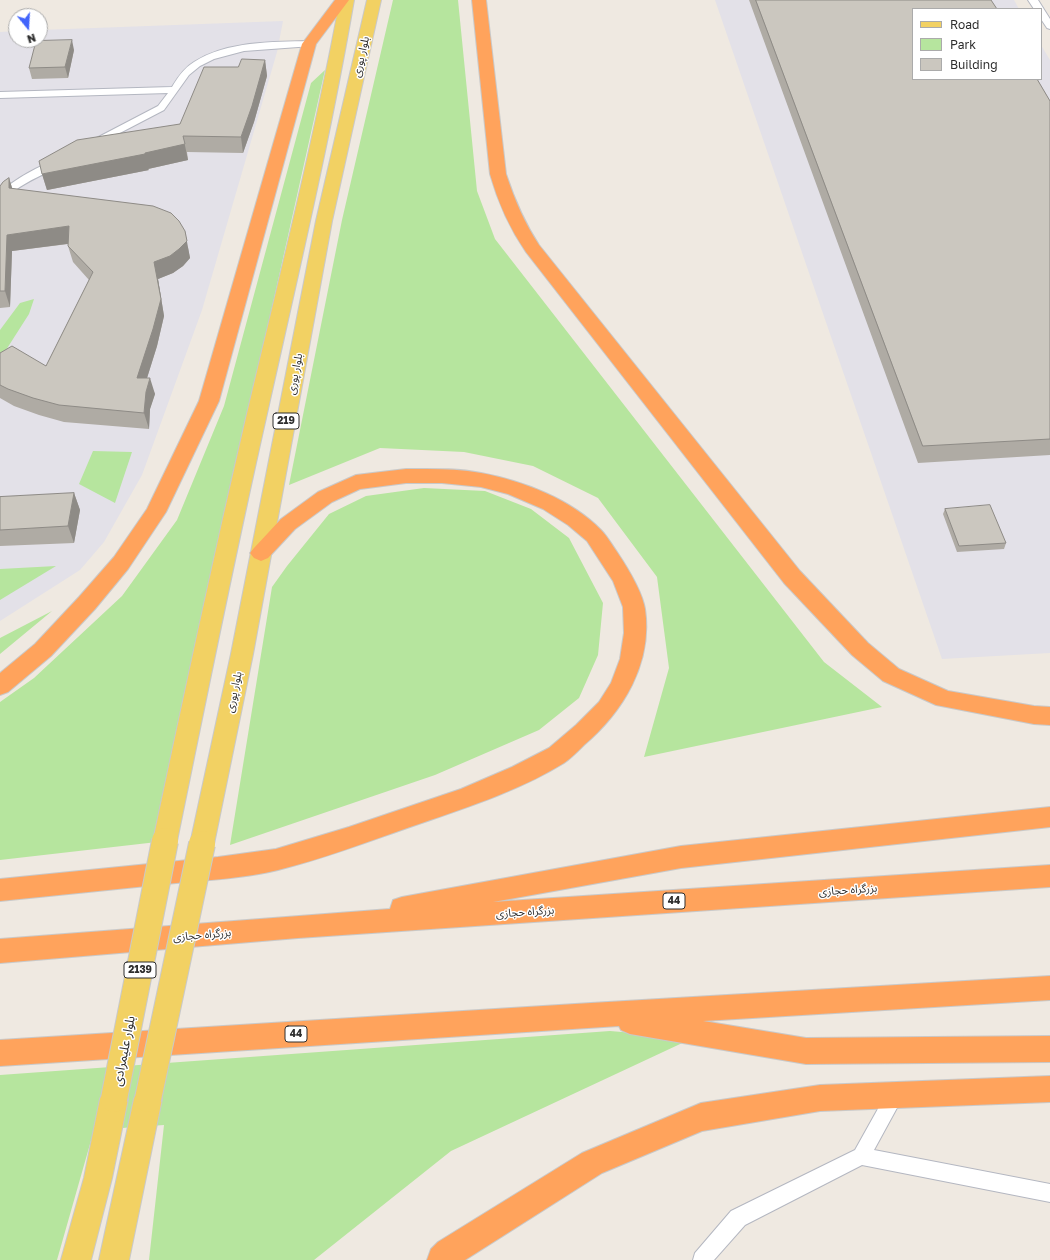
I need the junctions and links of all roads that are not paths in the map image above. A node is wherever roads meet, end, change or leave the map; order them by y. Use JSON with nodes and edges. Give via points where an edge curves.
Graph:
{"nodes":[{"id":1,"x":342,"y":0,"type":"edge"},
{"id":2,"x":347,"y":0,"type":"edge"},
{"id":3,"x":374,"y":0,"type":"edge"},
{"id":4,"x":478,"y":0,"type":"edge"},
{"id":5,"x":1042,"y":14,"type":"edge"},
{"id":6,"x":1050,"y":26,"type":"edge"},
{"id":7,"x":309,"y":44,"type":"junction"},
{"id":8,"x":175,"y":90,"type":"junction"},
{"id":9,"x":0,"y":95,"type":"edge"},
{"id":10,"x":86,"y":148,"type":"edge"},
{"id":11,"x":65,"y":159,"type":"edge"},
{"id":12,"x":0,"y":200,"type":"edge"},
{"id":13,"x":261,"y":553,"type":"junction"},
{"id":14,"x":0,"y":686,"type":"edge"},
{"id":15,"x":1050,"y":716,"type":"edge"},
{"id":16,"x":1050,"y":817,"type":"edge"},
{"id":17,"x":165,"y":841,"type":"joint"},
{"id":18,"x":1050,"y":876,"type":"edge"},
{"id":19,"x":0,"y":890,"type":"edge"},
{"id":20,"x":298,"y":927,"type":"junction"},
{"id":21,"x":0,"y":950,"type":"edge"},
{"id":22,"x":1050,"y":988,"type":"edge"},
{"id":23,"x":591,"y":1015,"type":"junction"},
{"id":24,"x":1050,"y":1049,"type":"edge"},
{"id":25,"x":0,"y":1053,"type":"edge"},
{"id":26,"x":1050,"y":1088,"type":"edge"},
{"id":27,"x":895,"y":1095,"type":"junction"},
{"id":28,"x":861,"y":1156,"type":"junction"},
{"id":29,"x":1050,"y":1194,"type":"edge"},
{"id":30,"x":76,"y":1260,"type":"edge"},
{"id":31,"x":114,"y":1260,"type":"edge"},
{"id":32,"x":442,"y":1260,"type":"edge"},
{"id":33,"x":702,"y":1260,"type":"edge"}],
"edges":[{"from":1,"to":7,"type":"highway"},
{"from":2,"to":17,"type":"main road","number":"219","via":[[301,220],[210,621]]},
{"from":3,"to":13,"type":"main road","name":"بلوار پوری","number":"219","via":[[324,221]]},
{"from":4,"to":15,"type":"highway","via":[[498,174],[516,223],[556,279],[792,577],[860,649],[891,675],[944,699]]},
{"from":5,"to":6,"type":"lane"},
{"from":7,"to":8,"type":"lane","via":[[261,45],[232,51],[203,61],[187,72]]},
{"from":7,"to":14,"type":"highway","via":[[209,401],[156,512],[121,563],[87,603],[43,650]]},
{"from":8,"to":9,"type":"lane"},
{"from":8,"to":10,"type":"lane","via":[[161,108]]},
{"from":11,"to":12,"type":"lane","via":[[16,186]]},
{"from":13,"to":19,"type":"highway","via":[[288,524],[325,497],[356,482],[406,476],[442,476],[481,480],[514,489],[550,504],[575,520],[594,536],[610,558],[634,607],[631,659],[621,686],[607,708],[557,755],[469,796],[349,838],[276,860]]},
{"from":13,"to":31,"type":"main road","name":"بلوار پوری","number":"219","bridge":true},
{"from":16,"to":20,"type":"highway","via":[[681,857]]},
{"from":17,"to":30,"type":"main road","name":"بلوار علیمرادی","number":"2139","bridge":true,"via":[[98,1178]]},
{"from":18,"to":20,"type":"highway","name":"بزرگراه حجازی","number":"44"},
{"from":20,"to":21,"type":"highway","name":"بزرگراه حجازی","number":"44"},
{"from":22,"to":23,"type":"highway","number":"44"},
{"from":23,"to":24,"type":"highway","via":[[806,1051]]},
{"from":23,"to":25,"type":"highway","number":"44"},
{"from":26,"to":27,"type":"highway"},
{"from":27,"to":28,"type":"lane"},
{"from":27,"to":32,"type":"highway","via":[[820,1098],[701,1116],[592,1163],[449,1253]]},
{"from":28,"to":29,"type":"lane"},
{"from":28,"to":33,"type":"lane","via":[[738,1218]]}]}
